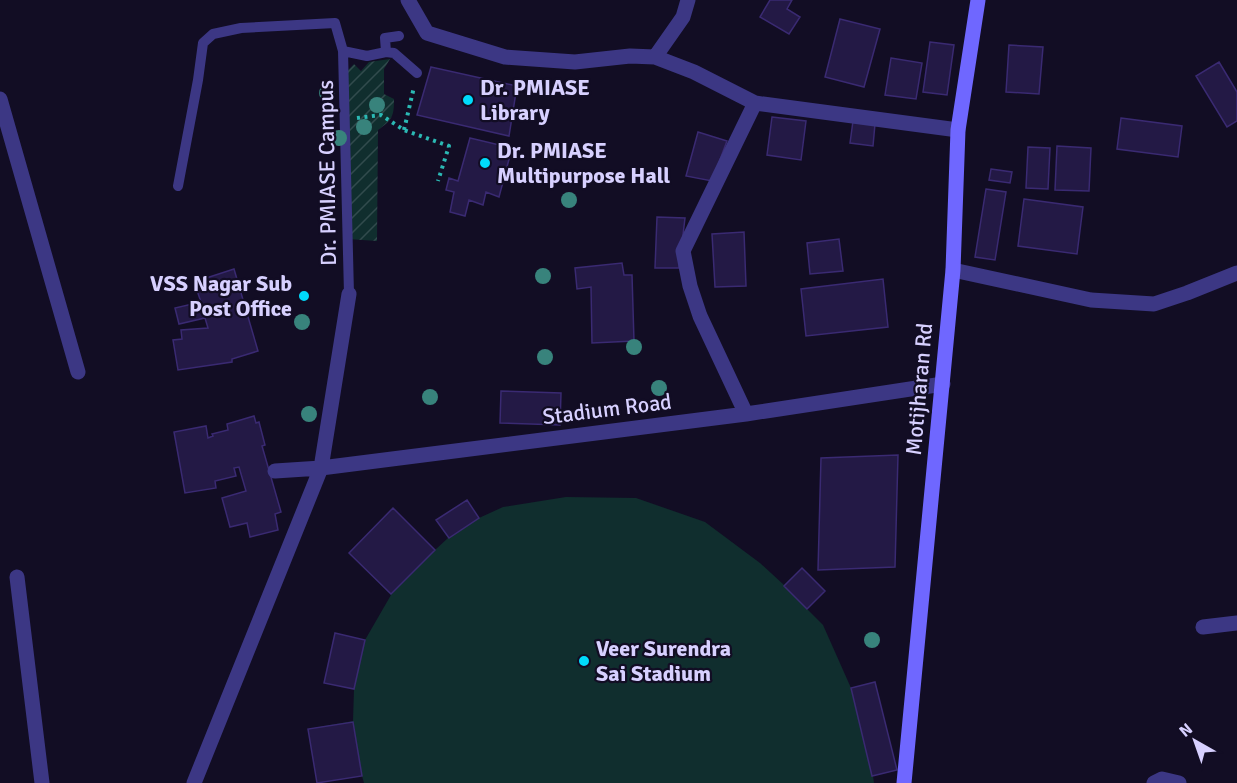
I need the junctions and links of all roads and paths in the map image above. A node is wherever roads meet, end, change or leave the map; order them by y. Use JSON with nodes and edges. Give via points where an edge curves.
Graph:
{"nodes":[{"id":1,"x":408,"y":0,"type":"edge"},
{"id":2,"x":688,"y":0,"type":"edge"},
{"id":3,"x":978,"y":0,"type":"edge"},
{"id":4,"x":399,"y":36,"type":"dead end"},
{"id":5,"x":343,"y":51,"type":"junction"},
{"id":6,"x":386,"y":52,"type":"junction"},
{"id":7,"x":655,"y":57,"type":"junction"},
{"id":8,"x":417,"y":73,"type":"joint"},
{"id":9,"x":0,"y":99,"type":"edge"},
{"id":10,"x":755,"y":103,"type":"junction"},
{"id":11,"x":345,"y":119,"type":"junction"},
{"id":12,"x":404,"y":130,"type":"junction"},
{"id":13,"x":958,"y":130,"type":"junction"},
{"id":14,"x":438,"y":181,"type":"dead end"},
{"id":15,"x":178,"y":186,"type":"dead end"},
{"id":16,"x":953,"y":270,"type":"junction"},
{"id":17,"x":1237,"y":273,"type":"edge"},
{"id":18,"x":349,"y":294,"type":"joint"},
{"id":19,"x":78,"y":372,"type":"dead end"},
{"id":20,"x":943,"y":384,"type":"junction"},
{"id":21,"x":746,"y":414,"type":"junction"},
{"id":22,"x":321,"y":468,"type":"junction"},
{"id":23,"x":275,"y":471,"type":"dead end"},
{"id":24,"x":17,"y":577,"type":"dead end"},
{"id":25,"x":1237,"y":623,"type":"edge"},
{"id":26,"x":1203,"y":627,"type":"dead end"},
{"id":27,"x":42,"y":783,"type":"edge"},
{"id":28,"x":194,"y":783,"type":"edge"},
{"id":29,"x":904,"y":783,"type":"edge"},
{"id":30,"x":1154,"y":783,"type":"edge"},
{"id":31,"x":1179,"y":783,"type":"edge"}],
"edges":[{"from":1,"to":7,"type":"street","via":[[427,33],[505,57],[575,62]]},
{"from":2,"to":7,"type":"street","via":[[683,17]]},
{"from":3,"to":13,"type":"main road","name":"Motijharan Rd"},
{"from":4,"to":6,"type":"lane","via":[[385,38]]},
{"from":5,"to":6,"type":"lane","via":[[367,56]]},
{"from":5,"to":11,"type":"lane","name":"Dr. PMIASE Campus"},
{"from":5,"to":15,"type":"lane","name":"Dr. PMIASE Campus","via":[[335,23],[241,28],[213,34],[203,43]]},
{"from":6,"to":8,"type":"lane","via":[[394,53]]},
{"from":7,"to":10,"type":"street"},
{"from":8,"to":12,"type":"path"},
{"from":9,"to":19,"type":"street"},
{"from":10,"to":13,"type":"street"},
{"from":10,"to":21,"type":"street","via":[[683,251],[700,316]]},
{"from":11,"to":12,"type":"path","via":[[381,115]]},
{"from":11,"to":18,"type":"lane","name":"Dr. PMIASE Campus"},
{"from":12,"to":14,"type":"path","via":[[449,146]]},
{"from":13,"to":16,"type":"main road","name":"Motijharan Rd"},
{"from":16,"to":17,"type":"street","via":[[1091,300],[1154,304]]},
{"from":16,"to":20,"type":"main road","name":"Motijharan Rd"},
{"from":18,"to":22,"type":"street"},
{"from":20,"to":21,"type":"street","name":"Stadium Road"},
{"from":20,"to":29,"type":"main road","name":"Motijharan Rd"},
{"from":21,"to":22,"type":"street","name":"Stadium Road"},
{"from":22,"to":23,"type":"street","name":"Stadium Road"},
{"from":22,"to":28,"type":"street"},
{"from":24,"to":27,"type":"street"},
{"from":25,"to":26,"type":"street"},
{"from":30,"to":31,"type":"street","via":[[1162,779]]}]}
